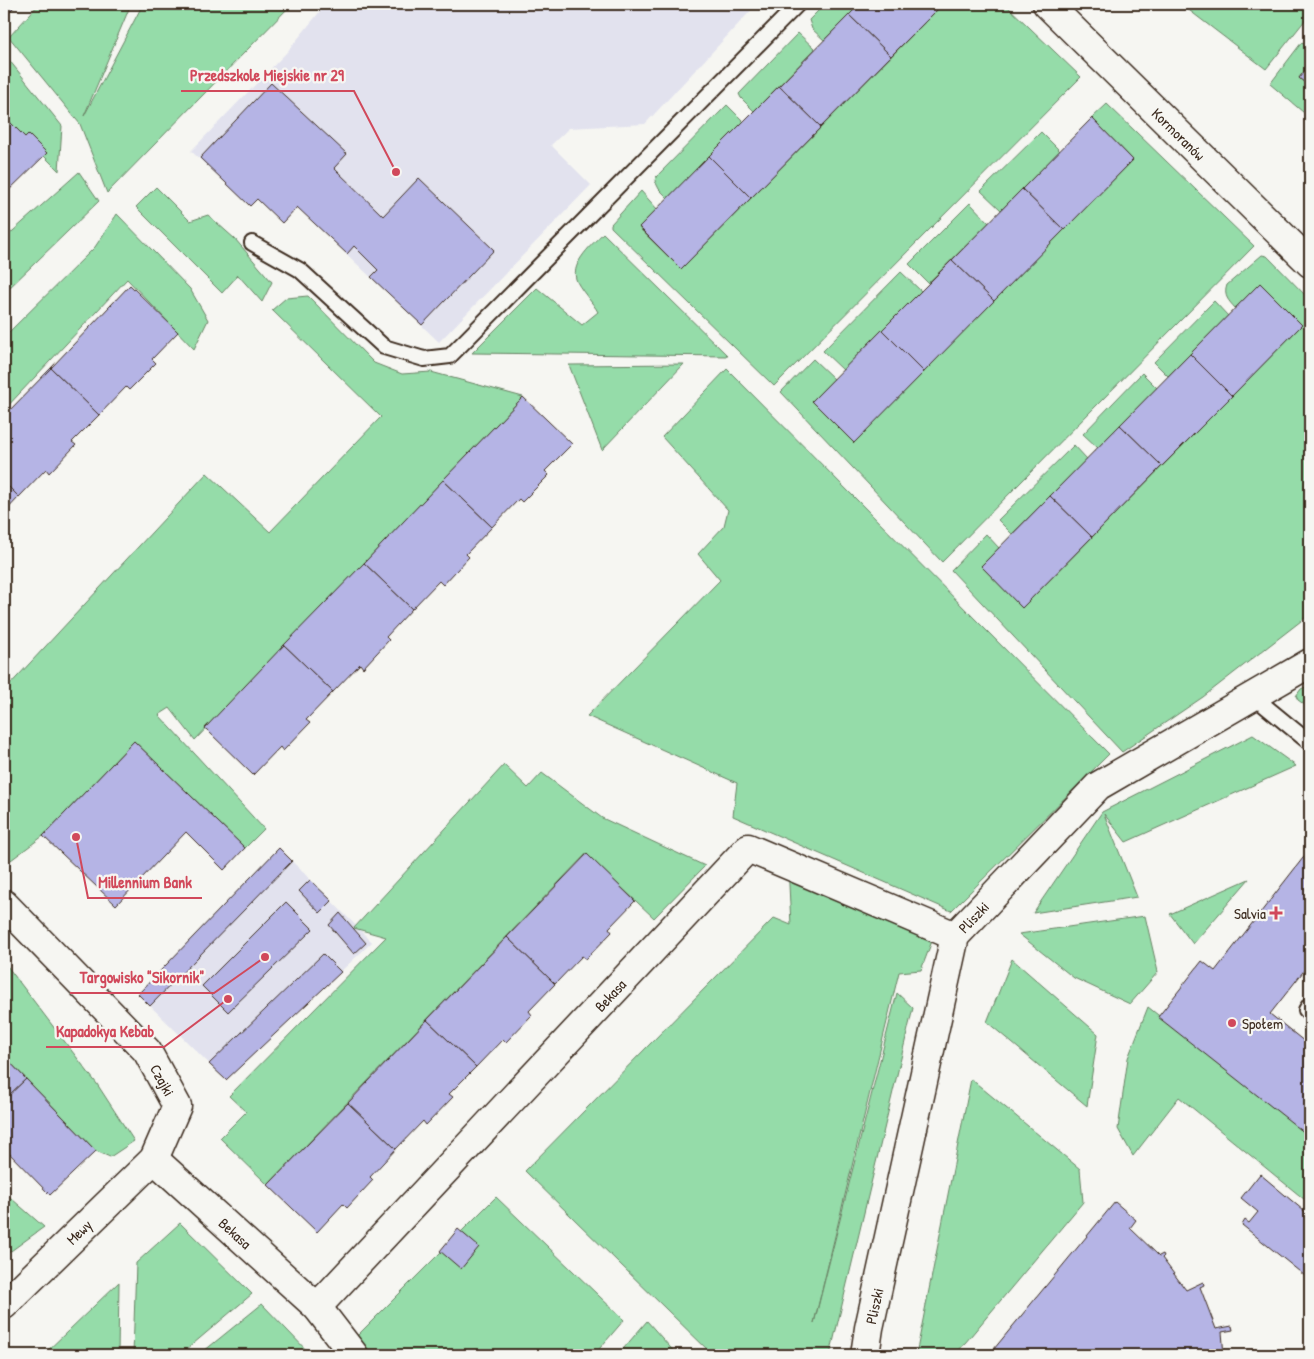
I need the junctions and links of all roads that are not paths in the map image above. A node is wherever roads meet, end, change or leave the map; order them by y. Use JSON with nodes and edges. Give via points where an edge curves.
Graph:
{"nodes":[{"id":1,"x":798,"y":4,"type":"edge"},
{"id":2,"x":1047,"y":4,"type":"edge"},
{"id":3,"x":252,"y":243,"type":"dead end"},
{"id":4,"x":1310,"y":263,"type":"edge"},
{"id":5,"x":1310,"y":663,"type":"edge"},
{"id":6,"x":1253,"y":696,"type":"junction"},
{"id":7,"x":1310,"y":743,"type":"edge"},
{"id":8,"x":4,"y":904,"type":"edge"},
{"id":9,"x":954,"y":936,"type":"junction"},
{"id":10,"x":1310,"y":1004,"type":"edge"},
{"id":11,"x":1310,"y":1014,"type":"edge"},
{"id":12,"x":154,"y":1159,"type":"junction"},
{"id":13,"x":4,"y":1305,"type":"edge"},
{"id":14,"x":317,"y":1307,"type":"junction"},
{"id":15,"x":354,"y":1355,"type":"edge"},
{"id":16,"x":865,"y":1355,"type":"edge"}],
"edges":[{"from":1,"to":3,"type":"lane","via":[[450,356],[424,359],[384,347],[300,270]]},
{"from":2,"to":4,"type":"street","name":"Kormoranów"},
{"from":5,"to":6,"type":"street","name":"Pliszki"},
{"from":6,"to":7,"type":"lane"},
{"from":6,"to":9,"type":"street","name":"Pliszki","via":[[1098,786]]},
{"from":8,"to":12,"type":"street","name":"Czajki","via":[[148,1051],[177,1106]]},
{"from":9,"to":14,"type":"street","name":"Bekasa","via":[[748,848]]},
{"from":9,"to":16,"type":"street","name":"Pliszki"},
{"from":10,"to":11,"type":"lane","via":[[1306,1010]]},
{"from":12,"to":13,"type":"street","name":"Mewy"},
{"from":12,"to":14,"type":"street","name":"Bekasa"},
{"from":14,"to":15,"type":"street","name":"Bekasa"}]}
